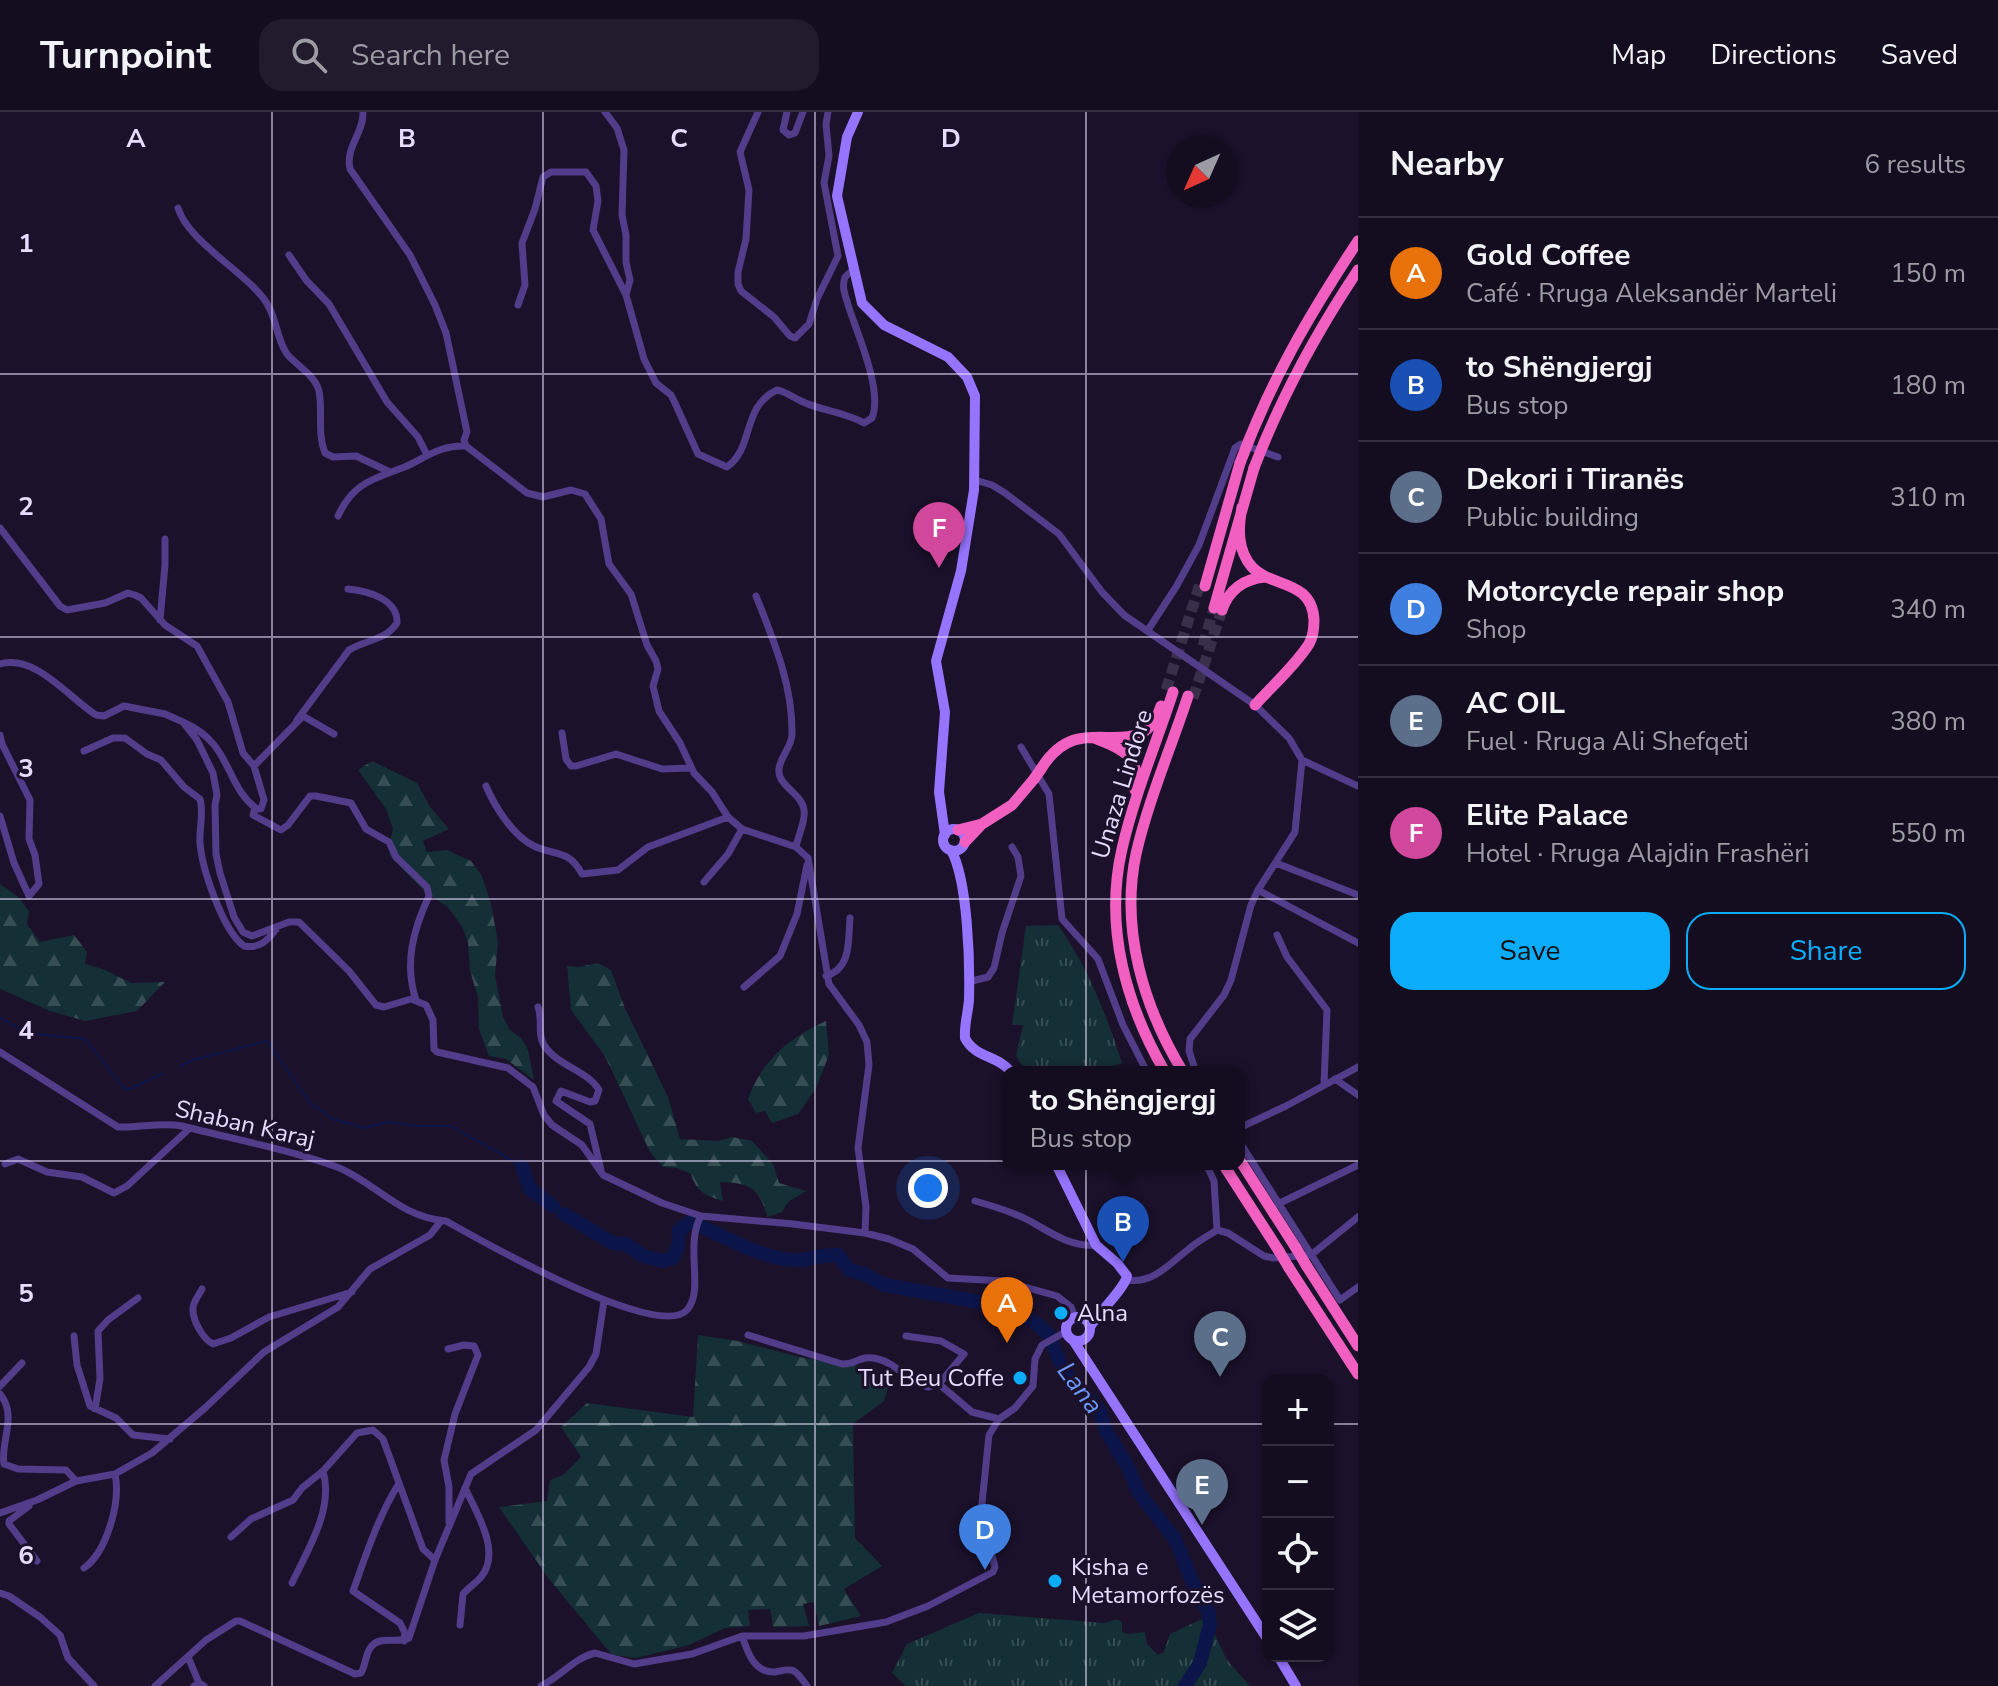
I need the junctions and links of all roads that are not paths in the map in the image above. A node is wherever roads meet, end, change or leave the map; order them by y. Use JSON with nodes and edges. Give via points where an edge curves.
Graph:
{"nodes":[{"id":1,"x":363,"y":112,"type":"edge"},
{"id":2,"x":605,"y":112,"type":"edge"},
{"id":3,"x":758,"y":112,"type":"edge"},
{"id":4,"x":787,"y":112,"type":"edge"},
{"id":5,"x":803,"y":112,"type":"edge"},
{"id":6,"x":828,"y":112,"type":"edge"},
{"id":7,"x":858,"y":112,"type":"edge"},
{"id":8,"x":178,"y":208,"type":"dead end"},
{"id":9,"x":835,"y":214,"type":"junction"},
{"id":10,"x":1358,"y":241,"type":"edge"},
{"id":11,"x":289,"y":255,"type":"dead end"},
{"id":12,"x":855,"y":269,"type":"junction"},
{"id":13,"x":1358,"y":270,"type":"edge"},
{"id":14,"x":626,"y":295,"type":"junction"},
{"id":15,"x":518,"y":305,"type":"dead end"},
{"id":16,"x":466,"y":446,"type":"junction"},
{"id":17,"x":427,"y":455,"type":"junction"},
{"id":18,"x":1278,"y":457,"type":"dead end"},
{"id":19,"x":390,"y":472,"type":"junction"},
{"id":20,"x":975,"y":480,"type":"junction"},
{"id":21,"x":1242,"y":507,"type":"junction"},
{"id":22,"x":338,"y":516,"type":"dead end"},
{"id":23,"x":0,"y":528,"type":"edge"},
{"id":24,"x":165,"y":539,"type":"dead end"},
{"id":25,"x":1266,"y":577,"type":"junction"},
{"id":26,"x":1202,"y":585,"type":"tunnel mouth"},
{"id":27,"x":348,"y":589,"type":"dead end"},
{"id":28,"x":756,"y":596,"type":"dead end"},
{"id":29,"x":160,"y":620,"type":"junction"},
{"id":30,"x":1148,"y":630,"type":"junction"},
{"id":31,"x":0,"y":664,"type":"edge"},
{"id":32,"x":1190,"y":697,"type":"tunnel mouth"},
{"id":33,"x":1255,"y":705,"type":"junction"},
{"id":34,"x":297,"y":720,"type":"junction"},
{"id":35,"x":183,"y":722,"type":"junction"},
{"id":36,"x":562,"y":733,"type":"dead end"},
{"id":37,"x":334,"y":734,"type":"dead end"},
{"id":38,"x":0,"y":735,"type":"edge"},
{"id":39,"x":1094,"y":738,"type":"junction"},
{"id":40,"x":1021,"y":747,"type":"dead end"},
{"id":41,"x":84,"y":751,"type":"dead end"},
{"id":42,"x":1302,"y":760,"type":"junction"},
{"id":43,"x":254,"y":766,"type":"junction"},
{"id":44,"x":691,"y":768,"type":"junction"},
{"id":45,"x":486,"y":786,"type":"dead end"},
{"id":46,"x":1358,"y":786,"type":"edge"},
{"id":47,"x":255,"y":808,"type":"junction"},
{"id":48,"x":0,"y":816,"type":"edge"},
{"id":49,"x":728,"y":817,"type":"junction"},
{"id":50,"x":982,"y":824,"type":"junction"},
{"id":51,"x":742,"y":829,"type":"junction"},
{"id":52,"x":952,"y":832,"type":"junction"},
{"id":53,"x":796,"y":847,"type":"junction"},
{"id":54,"x":959,"y":847,"type":"junction"},
{"id":55,"x":1012,"y":847,"type":"dead end"},
{"id":56,"x":808,"y":858,"type":"junction"},
{"id":57,"x":1276,"y":863,"type":"junction"},
{"id":58,"x":704,"y":882,"type":"dead end"},
{"id":59,"x":1258,"y":890,"type":"junction"},
{"id":60,"x":1358,"y":895,"type":"edge"},
{"id":61,"x":850,"y":918,"type":"dead end"},
{"id":62,"x":278,"y":926,"type":"junction"},
{"id":63,"x":1277,"y":935,"type":"dead end"},
{"id":64,"x":1358,"y":943,"type":"edge"},
{"id":65,"x":826,"y":976,"type":"junction"},
{"id":66,"x":968,"y":982,"type":"junction"},
{"id":67,"x":744,"y":987,"type":"dead end"},
{"id":68,"x":1129,"y":994,"type":"junction"},
{"id":69,"x":416,"y":1000,"type":"junction"},
{"id":70,"x":538,"y":1007,"type":"dead end"},
{"id":71,"x":0,"y":1052,"type":"edge"},
{"id":72,"x":1006,"y":1066,"type":"edge"},
{"id":73,"x":1144,"y":1066,"type":"edge"},
{"id":74,"x":1162,"y":1066,"type":"edge"},
{"id":75,"x":1180,"y":1066,"type":"edge"},
{"id":76,"x":1194,"y":1066,"type":"edge"},
{"id":77,"x":1358,"y":1067,"type":"edge"},
{"id":78,"x":1335,"y":1079,"type":"junction"},
{"id":79,"x":1324,"y":1084,"type":"junction"},
{"id":80,"x":1358,"y":1095,"type":"edge"},
{"id":81,"x":1245,"y":1125,"type":"edge"},
{"id":82,"x":190,"y":1128,"type":"junction"},
{"id":83,"x":1245,"y":1151,"type":"edge"},
{"id":84,"x":5,"y":1164,"type":"dead end"},
{"id":85,"x":1358,"y":1165,"type":"edge"},
{"id":86,"x":1245,"y":1168,"type":"edge"},
{"id":87,"x":1059,"y":1170,"type":"edge"},
{"id":88,"x":1209,"y":1170,"type":"edge"},
{"id":89,"x":1227,"y":1170,"type":"edge"},
{"id":90,"x":601,"y":1173,"type":"junction"},
{"id":91,"x":975,"y":1201,"type":"dead end"},
{"id":92,"x":1278,"y":1204,"type":"junction"},
{"id":93,"x":701,"y":1216,"type":"junction"},
{"id":94,"x":1358,"y":1217,"type":"edge"},
{"id":95,"x":441,"y":1221,"type":"junction"},
{"id":96,"x":1217,"y":1230,"type":"junction"},
{"id":97,"x":865,"y":1233,"type":"junction"},
{"id":98,"x":1096,"y":1245,"type":"junction"},
{"id":99,"x":1309,"y":1260,"type":"junction"},
{"id":100,"x":1127,"y":1280,"type":"junction"},
{"id":101,"x":1358,"y":1287,"type":"edge"},
{"id":102,"x":202,"y":1289,"type":"dead end"},
{"id":103,"x":352,"y":1292,"type":"junction"},
{"id":104,"x":138,"y":1298,"type":"dead end"},
{"id":105,"x":604,"y":1301,"type":"junction"},
{"id":106,"x":1084,"y":1324,"type":"junction"},
{"id":107,"x":748,"y":1335,"type":"dead end"},
{"id":108,"x":1070,"y":1335,"type":"junction"},
{"id":109,"x":74,"y":1336,"type":"dead end"},
{"id":110,"x":906,"y":1336,"type":"dead end"},
{"id":111,"x":1358,"y":1346,"type":"edge"},
{"id":112,"x":448,"y":1349,"type":"dead end"},
{"id":113,"x":22,"y":1363,"type":"dead end"},
{"id":114,"x":1093,"y":1366,"type":"junction"},
{"id":115,"x":1358,"y":1374,"type":"edge"},
{"id":116,"x":939,"y":1384,"type":"junction"},
{"id":117,"x":0,"y":1386,"type":"edge"},
{"id":118,"x":0,"y":1394,"type":"edge"},
{"id":119,"x":95,"y":1409,"type":"junction"},
{"id":120,"x":999,"y":1419,"type":"junction"},
{"id":121,"x":170,"y":1439,"type":"junction"},
{"id":122,"x":323,"y":1471,"type":"junction"},
{"id":123,"x":115,"y":1474,"type":"junction"},
{"id":124,"x":76,"y":1481,"type":"junction"},
{"id":125,"x":398,"y":1485,"type":"junction"},
{"id":126,"x":465,"y":1488,"type":"junction"},
{"id":127,"x":37,"y":1500,"type":"junction"},
{"id":128,"x":0,"y":1513,"type":"edge"},
{"id":129,"x":449,"y":1528,"type":"junction"},
{"id":130,"x":231,"y":1537,"type":"dead end"},
{"id":131,"x":435,"y":1560,"type":"junction"},
{"id":132,"x":37,"y":1561,"type":"dead end"},
{"id":133,"x":84,"y":1568,"type":"dead end"},
{"id":134,"x":292,"y":1583,"type":"dead end"},
{"id":135,"x":0,"y":1593,"type":"edge"},
{"id":136,"x":460,"y":1625,"type":"dead end"},
{"id":137,"x":1262,"y":1631,"type":"edge"},
{"id":138,"x":742,"y":1636,"type":"junction"},
{"id":139,"x":404,"y":1641,"type":"junction"},
{"id":140,"x":188,"y":1657,"type":"junction"},
{"id":141,"x":1282,"y":1662,"type":"edge"},
{"id":142,"x":199,"y":1685,"type":"edge"},
{"id":143,"x":94,"y":1686,"type":"edge"},
{"id":144,"x":155,"y":1686,"type":"edge"},
{"id":145,"x":541,"y":1686,"type":"edge"},
{"id":146,"x":807,"y":1686,"type":"edge"},
{"id":147,"x":1296,"y":1686,"type":"edge"}],
"edges":[{"from":1,"to":16,"type":"street","via":[[349,152],[350,169],[410,255],[435,305],[446,333]]},
{"from":2,"to":14,"type":"street","via":[[624,150],[622,215],[630,280]]},
{"from":3,"to":9,"type":"street","via":[[740,152],[749,190],[737,278],[741,291],[795,338],[809,324],[836,263]]},
{"from":4,"to":5,"type":"street","via":[[783,130],[789,135],[795,133]]},
{"from":6,"to":9,"type":"street","via":[[824,183]]},
{"from":7,"to":9,"type":"main road","via":[[850,127]]},
{"from":8,"to":19,"type":"street","via":[[187,226],[267,303],[279,341],[315,381],[325,453],[356,456]]},
{"from":9,"to":12,"type":"main road"},
{"from":10,"to":26,"type":"highway","bridge":true,"via":[[1263,404]]},
{"from":11,"to":17,"type":"street","via":[[329,304],[387,402]]},
{"from":12,"to":14,"type":"street","via":[[845,277],[844,294],[866,351],[876,404],[872,418],[864,423],[777,390],[758,403],[741,450],[727,467],[694,449],[671,395],[647,367]]},
{"from":12,"to":20,"type":"main road","via":[[862,303],[874,317],[948,357],[967,377],[977,411]]},
{"from":13,"to":21,"type":"highway","bridge":true,"via":[[1293,376]]},
{"from":14,"to":15,"type":"street","via":[[593,230],[598,201],[591,176],[551,172],[540,182],[522,243],[525,285]]},
{"from":16,"to":17,"type":"street","via":[[442,447]]},
{"from":16,"to":44,"type":"street","via":[[527,493],[543,497],[577,490],[596,509],[609,564],[631,594],[656,661],[653,686],[659,711]]},
{"from":17,"to":19,"type":"street"},
{"from":18,"to":30,"type":"street","via":[[1241,444],[1235,448],[1199,545]]},
{"from":19,"to":22,"type":"street","via":[[347,497]]},
{"from":20,"to":30,"type":"street","via":[[1005,493],[1059,534],[1102,592]]},
{"from":20,"to":52,"type":"main road","via":[[961,571],[936,661],[945,712],[939,792]]},
{"from":21,"to":25,"type":"highway","via":[[1242,551]]},
{"from":21,"to":25,"type":"highway","via":[[1218,609],[1243,582]]},
{"from":23,"to":29,"type":"street","via":[[60,606],[97,606],[128,593],[141,598]]},
{"from":24,"to":29,"type":"street"},
{"from":25,"to":33,"type":"highway","via":[[1301,592],[1314,622],[1308,645]]},
{"from":27,"to":34,"type":"street","via":[[388,602],[397,623],[385,637],[349,650]]},
{"from":28,"to":53,"type":"street","via":[[787,682],[792,734],[778,771],[804,811]]},
{"from":29,"to":43,"type":"street","via":[[197,646],[228,702],[243,753]]},
{"from":30,"to":33,"type":"street"},
{"from":31,"to":35,"type":"street","via":[[36,669],[96,715],[127,706]]},
{"from":32,"to":75,"type":"highway","name":"Unaza Lindore","via":[[1136,854],[1132,918],[1153,1018]]},
{"from":33,"to":42,"type":"street","via":[[1289,738]]},
{"from":34,"to":37,"type":"street","via":[[309,718]]},
{"from":34,"to":43,"type":"street"},
{"from":35,"to":47,"type":"street","via":[[207,734]]},
{"from":35,"to":62,"type":"street","via":[[213,773],[216,854],[234,917],[249,936]]},
{"from":36,"to":44,"type":"street","via":[[571,766],[616,754],[662,769]]},
{"from":38,"to":48,"type":"street","via":[[30,800],[29,839],[39,884],[29,896]]},
{"from":39,"to":50,"type":"highway","via":[[1061,746],[1008,809]]},
{"from":39,"to":68,"type":"highway","via":[[1125,752],[1137,775],[1118,856],[1113,907],[1119,962]]},
{"from":39,"to":68,"type":"highway","name":"Unaza Lindore","via":[[1126,738],[1145,731],[1170,691],[1118,870],[1116,916]]},
{"from":40,"to":73,"type":"street","via":[[1049,794],[1062,919],[1098,959]]},
{"from":41,"to":62,"type":"street","via":[[125,738],[161,760],[202,804],[202,859],[235,938],[244,946],[258,946]]},
{"from":42,"to":46,"type":"street"},
{"from":42,"to":57,"type":"street","via":[[1295,832]]},
{"from":43,"to":47,"type":"street","via":[[264,800],[261,809]]},
{"from":44,"to":49,"type":"street"},
{"from":45,"to":49,"type":"street","via":[[493,803],[524,839],[570,858],[582,874],[618,870],[648,847]]},
{"from":47,"to":69,"type":"street","via":[[255,816],[281,830],[310,796],[349,802],[366,829],[389,842],[396,857],[427,887],[429,896],[410,956]]},
{"from":49,"to":51,"type":"street"},
{"from":50,"to":52,"type":"highway"},
{"from":50,"to":54,"type":"highway"},
{"from":51,"to":53,"type":"street"},
{"from":51,"to":58,"type":"street"},
{"from":52,"to":54,"type":"main road","via":[[965,838]]},
{"from":52,"to":54,"type":"main road","via":[[944,844]]},
{"from":53,"to":56,"type":"street"},
{"from":54,"to":66,"type":"main road"},
{"from":55,"to":66,"type":"street","via":[[1021,876],[994,968],[988,977]]},
{"from":56,"to":65,"type":"street"},
{"from":56,"to":67,"type":"street","via":[[797,914],[780,956]]},
{"from":57,"to":59,"type":"street"},
{"from":57,"to":60,"type":"street"},
{"from":59,"to":64,"type":"street"},
{"from":59,"to":76,"type":"street","via":[[1231,980],[1190,1039]]},
{"from":61,"to":65,"type":"street","via":[[843,965]]},
{"from":62,"to":69,"type":"street","via":[[303,924],[380,1007]]},
{"from":63,"to":79,"type":"street","via":[[1327,1010]]},
{"from":65,"to":97,"type":"street","via":[[867,1042],[858,1148]]},
{"from":66,"to":72,"type":"main road","via":[[966,1041]]},
{"from":68,"to":74,"type":"highway","name":"Unaza Lindore"},
{"from":69,"to":90,"type":"street","via":[[431,1011],[437,1052],[508,1068],[538,1094],[544,1115],[582,1145]]},
{"from":70,"to":90,"type":"street","via":[[544,1045],[599,1090],[595,1101],[561,1091],[556,1101],[590,1124]]},
{"from":71,"to":82,"type":"street","name":"Shaban Karaj","via":[[118,1127]]},
{"from":77,"to":78,"type":"street"},
{"from":78,"to":79,"type":"street"},
{"from":78,"to":80,"type":"street"},
{"from":79,"to":81,"type":"street"},
{"from":82,"to":84,"type":"street","via":[[114,1193],[82,1177],[47,1172],[18,1159]]},
{"from":82,"to":95,"type":"street","name":"Shaban Karaj","via":[[340,1168],[408,1210]]},
{"from":83,"to":92,"type":"street"},
{"from":85,"to":92,"type":"street"},
{"from":86,"to":99,"type":"highway","bridge":true},
{"from":87,"to":98,"type":"main road"},
{"from":88,"to":96,"type":"street"},
{"from":89,"to":115,"type":"highway","bridge":true},
{"from":90,"to":93,"type":"street"},
{"from":91,"to":98,"type":"street","via":[[1011,1212],[1057,1237]]},
{"from":92,"to":99,"type":"street"},
{"from":93,"to":97,"type":"street"},
{"from":93,"to":105,"type":"street","name":"Shaban Karaj","via":[[692,1240],[695,1288],[689,1308],[669,1317]]},
{"from":94,"to":99,"type":"street"},
{"from":95,"to":103,"type":"street","via":[[430,1235],[370,1269]]},
{"from":95,"to":105,"type":"street","name":"Shaban Karaj"},
{"from":96,"to":99,"type":"street","via":[[1264,1256]]},
{"from":96,"to":100,"type":"street","via":[[1162,1272]]},
{"from":97,"to":106,"type":"street","via":[[908,1246],[953,1280],[988,1279],[1047,1291],[1065,1300]]},
{"from":98,"to":100,"type":"main road"},
{"from":99,"to":101,"type":"street","via":[[1340,1300]]},
{"from":99,"to":111,"type":"highway"},
{"from":100,"to":106,"type":"main road"},
{"from":102,"to":103,"type":"street","via":[[193,1313],[205,1339],[213,1344],[269,1317]]},
{"from":103,"to":121,"type":"street","via":[[338,1307],[264,1352]]},
{"from":104,"to":119,"type":"street","via":[[98,1331]]},
{"from":105,"to":126,"type":"street","via":[[589,1367],[536,1430],[475,1470]]},
{"from":106,"to":108,"type":"main road","via":[[1068,1323]]},
{"from":106,"to":108,"type":"main road","via":[[1081,1340]]},
{"from":106,"to":114,"type":"main road"},
{"from":107,"to":116,"type":"street","via":[[842,1364],[859,1357],[884,1361],[922,1385]]},
{"from":108,"to":114,"type":"main road"},
{"from":108,"to":120,"type":"street","via":[[1045,1342],[1035,1359],[1033,1386]]},
{"from":109,"to":119,"type":"street","via":[[87,1400]]},
{"from":110,"to":116,"type":"street","via":[[941,1341],[964,1354]]},
{"from":112,"to":129,"type":"street","via":[[474,1346],[478,1355],[444,1460]]},
{"from":113,"to":117,"type":"street"},
{"from":114,"to":137,"type":"main road"},
{"from":116,"to":120,"type":"street","via":[[972,1412]]},
{"from":118,"to":124,"type":"street","via":[[7,1410],[4,1464],[66,1470]]},
{"from":119,"to":121,"type":"street","via":[[116,1418],[133,1435]]},
{"from":120,"to":138,"type":"street","via":[[989,1435],[980,1505],[993,1572],[894,1620],[804,1636]]},
{"from":121,"to":123,"type":"street"},
{"from":122,"to":125,"type":"street","via":[[357,1433],[373,1430],[383,1439]]},
{"from":122,"to":130,"type":"street","via":[[287,1504],[251,1519]]},
{"from":122,"to":134,"type":"street","via":[[323,1513]]},
{"from":123,"to":124,"type":"street"},
{"from":123,"to":133,"type":"street","via":[[118,1501],[96,1557]]},
{"from":124,"to":127,"type":"street"},
{"from":125,"to":131,"type":"street","via":[[423,1549]]},
{"from":125,"to":139,"type":"street","via":[[353,1591],[400,1623]]},
{"from":126,"to":129,"type":"street"},
{"from":126,"to":136,"type":"street","via":[[489,1553],[481,1576],[463,1594]]},
{"from":127,"to":128,"type":"street"},
{"from":127,"to":132,"type":"street","via":[[9,1521]]},
{"from":129,"to":131,"type":"street"},
{"from":131,"to":139,"type":"street"},
{"from":135,"to":143,"type":"street","via":[[60,1635],[68,1658]]},
{"from":138,"to":145,"type":"street","via":[[692,1654],[634,1664],[602,1653],[587,1655]]},
{"from":138,"to":146,"type":"street","via":[[758,1667],[795,1672]]},
{"from":139,"to":140,"type":"street","via":[[373,1644],[361,1673],[355,1674],[240,1621]]},
{"from":140,"to":142,"type":"street"},
{"from":140,"to":144,"type":"street"},
{"from":141,"to":147,"type":"main road"}]}
